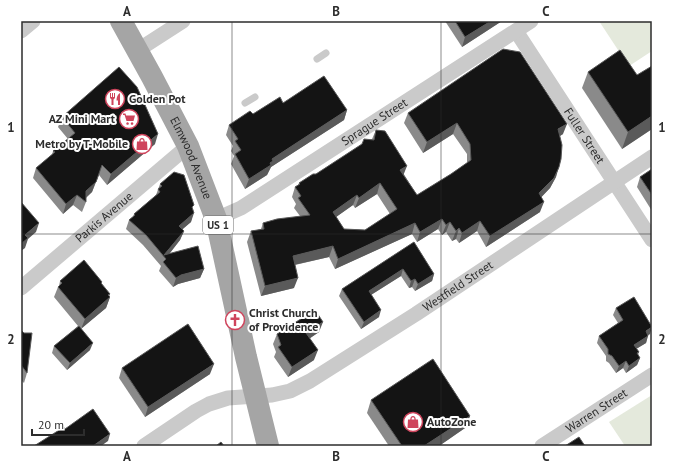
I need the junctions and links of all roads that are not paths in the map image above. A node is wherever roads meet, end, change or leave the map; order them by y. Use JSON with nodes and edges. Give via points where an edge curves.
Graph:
{"nodes":[{"id":1,"x":33,"y":21,"type":"edge"},
{"id":2,"x":121,"y":21,"type":"edge"},
{"id":3,"x":183,"y":21,"type":"edge"},
{"id":4,"x":531,"y":21,"type":"edge"},
{"id":5,"x":516,"y":30,"type":"junction"},
{"id":6,"x":21,"y":31,"type":"edge"},
{"id":7,"x":138,"y":50,"type":"junction"},
{"id":8,"x":326,"y":53,"type":"dead end"},
{"id":9,"x":317,"y":59,"type":"dead end"},
{"id":10,"x":255,"y":97,"type":"dead end"},
{"id":11,"x":245,"y":103,"type":"dead end"},
{"id":12,"x":188,"y":146,"type":"junction"},
{"id":13,"x":652,"y":157,"type":"edge"},
{"id":14,"x":614,"y":182,"type":"junction"},
{"id":15,"x":216,"y":219,"type":"junction"},
{"id":16,"x":652,"y":240,"type":"edge"},
{"id":17,"x":21,"y":288,"type":"edge"},
{"id":18,"x":652,"y":375,"type":"edge"},
{"id":19,"x":256,"y":396,"type":"junction"},
{"id":20,"x":144,"y":446,"type":"edge"},
{"id":21,"x":268,"y":446,"type":"edge"},
{"id":22,"x":542,"y":446,"type":"edge"}],
"edges":[{"from":1,"to":6,"type":"street"},
{"from":2,"to":7,"type":"main road","name":"Elmwood Avenue","number":"US 1"},
{"from":3,"to":7,"type":"street"},
{"from":4,"to":5,"type":"street","name":"Sprague Street"},
{"from":5,"to":14,"type":"street","name":"Fuller Street"},
{"from":5,"to":15,"type":"street","name":"Sprague Street","via":[[241,208]]},
{"from":7,"to":12,"type":"main road","name":"Elmwood Avenue","number":"US 1"},
{"from":8,"to":9,"type":"lane"},
{"from":10,"to":11,"type":"lane"},
{"from":12,"to":15,"type":"main road","name":"Elmwood Avenue","number":"US 1"},
{"from":12,"to":17,"type":"street","name":"Parkis Avenue"},
{"from":13,"to":14,"type":"street","name":"Westfield Street"},
{"from":14,"to":16,"type":"street","name":"Fuller Street"},
{"from":14,"to":19,"type":"street","name":"Westfield Street","via":[[310,381],[290,391]]},
{"from":15,"to":19,"type":"main road","name":"Elmwood Avenue","number":"US 1"},
{"from":18,"to":22,"type":"street","name":"Warren Street"},
{"from":19,"to":20,"type":"street","name":"Westfield Street","via":[[228,398],[209,404]]},
{"from":19,"to":21,"type":"main road","name":"Elmwood Avenue","number":"US 1"}]}
